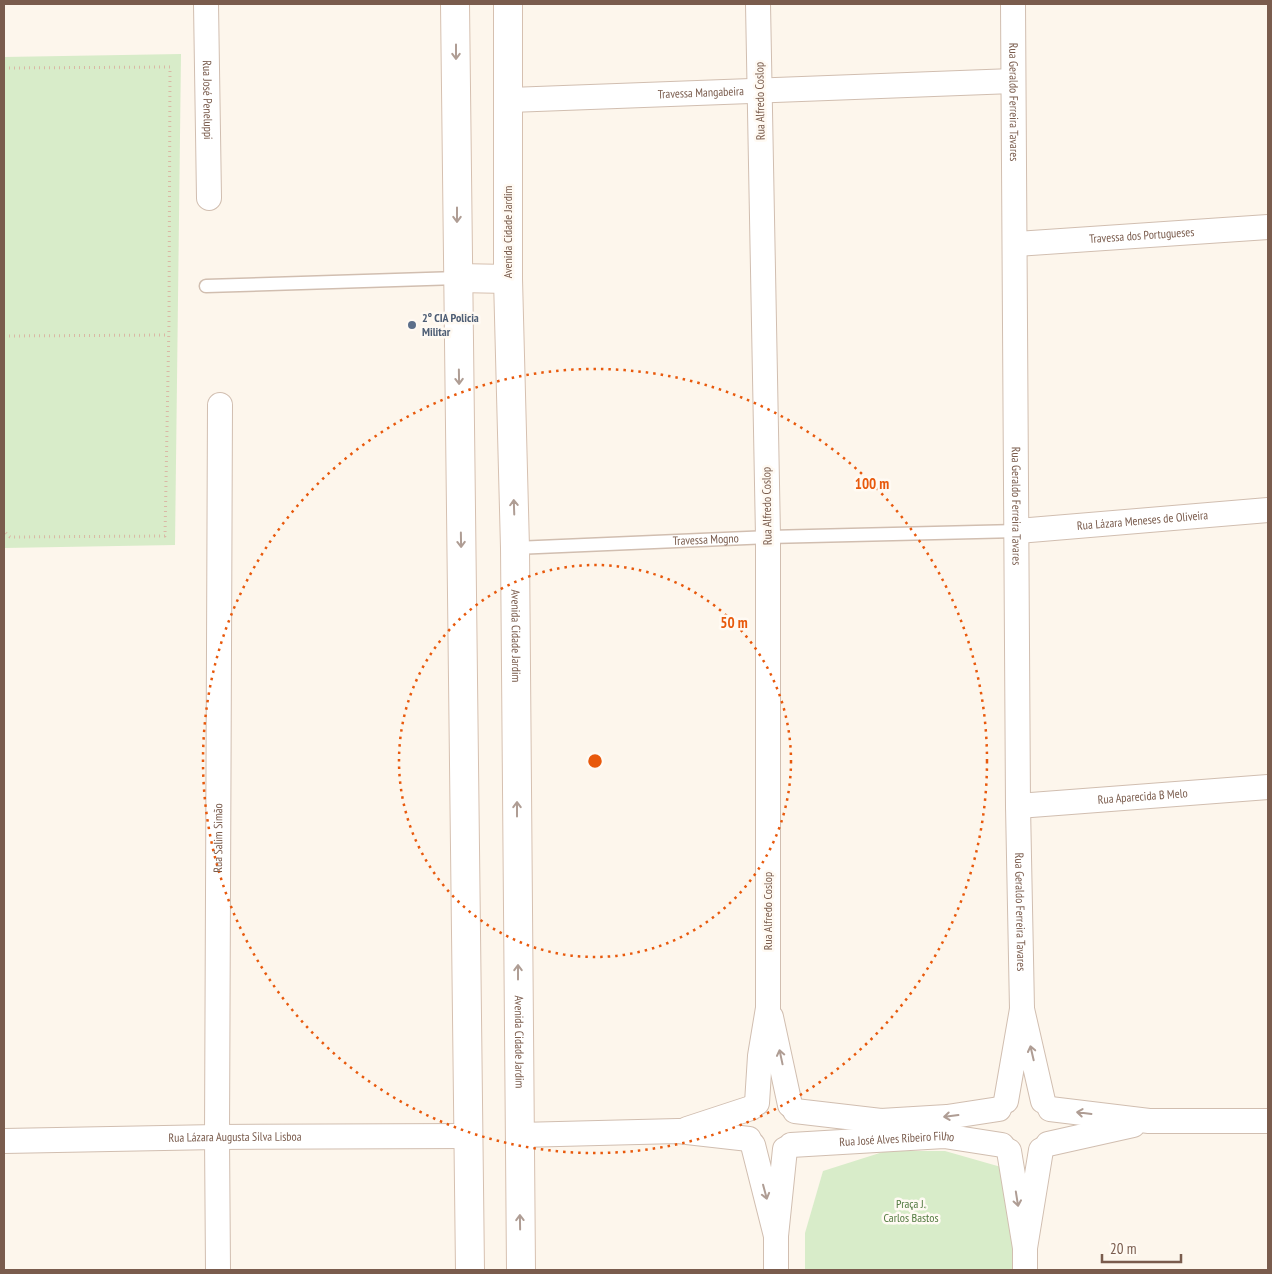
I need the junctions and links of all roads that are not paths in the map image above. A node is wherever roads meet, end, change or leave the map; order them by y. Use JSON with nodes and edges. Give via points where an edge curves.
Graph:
{"nodes":[{"id":1,"x":206,"y":4,"type":"edge"},
{"id":2,"x":455,"y":4,"type":"edge"},
{"id":3,"x":508,"y":4,"type":"edge"},
{"id":4,"x":758,"y":4,"type":"edge"},
{"id":5,"x":1013,"y":4,"type":"edge"},
{"id":6,"x":1013,"y":81,"type":"junction"},
{"id":7,"x":759,"y":92,"type":"junction"},
{"id":8,"x":510,"y":100,"type":"junction"},
{"id":9,"x":209,"y":198,"type":"dead end"},
{"id":10,"x":1268,"y":227,"type":"edge"},
{"id":11,"x":1016,"y":244,"type":"junction"},
{"id":12,"x":458,"y":278,"type":"junction"},
{"id":13,"x":508,"y":279,"type":"junction"},
{"id":14,"x":206,"y":286,"type":"dead end"},
{"id":15,"x":220,"y":406,"type":"dead end"},
{"id":16,"x":1268,"y":510,"type":"edge"},
{"id":17,"x":1018,"y":531,"type":"junction"},
{"id":18,"x":768,"y":537,"type":"junction"},
{"id":19,"x":515,"y":548,"type":"junction"},
{"id":20,"x":1268,"y":787,"type":"edge"},
{"id":21,"x":1018,"y":806,"type":"junction"},
{"id":22,"x":768,"y":1008,"type":"junction"},
{"id":23,"x":1022,"y":1009,"type":"junction"},
{"id":24,"x":1002,"y":1105,"type":"junction"},
{"id":25,"x":1046,"y":1105,"type":"junction"},
{"id":26,"x":754,"y":1106,"type":"junction"},
{"id":27,"x":793,"y":1108,"type":"junction"},
{"id":28,"x":1150,"y":1121,"type":"junction"},
{"id":29,"x":1268,"y":1121,"type":"edge"},
{"id":30,"x":678,"y":1131,"type":"junction"},
{"id":31,"x":519,"y":1135,"type":"junction"},
{"id":32,"x":468,"y":1136,"type":"junction"},
{"id":33,"x":217,"y":1137,"type":"junction"},
{"id":34,"x":4,"y":1141,"type":"edge"},
{"id":35,"x":751,"y":1142,"type":"junction"},
{"id":36,"x":788,"y":1147,"type":"junction"},
{"id":37,"x":1044,"y":1147,"type":"junction"},
{"id":38,"x":1006,"y":1148,"type":"junction"},
{"id":39,"x":776,"y":1236,"type":"junction"},
{"id":40,"x":1025,"y":1259,"type":"edge"},
{"id":41,"x":218,"y":1270,"type":"edge"},
{"id":42,"x":470,"y":1270,"type":"edge"},
{"id":43,"x":521,"y":1270,"type":"edge"},
{"id":44,"x":776,"y":1270,"type":"edge"}],
"edges":[{"from":1,"to":9,"type":"street","name":"Rua José Peneluppi"},
{"from":2,"to":12,"type":"main road","one_way":true},
{"from":3,"to":8,"type":"main road","name":"Avenida Cidade Jardim"},
{"from":4,"to":7,"type":"street","name":"Rua Alfredo Coslop"},
{"from":5,"to":6,"type":"street","name":"Rua Geraldo Ferreira Tavares"},
{"from":6,"to":7,"type":"street","name":"Travessa Mangabeira"},
{"from":6,"to":11,"type":"street","name":"Rua Geraldo Ferreira Tavares"},
{"from":7,"to":8,"type":"street","name":"Travessa Mangabeira"},
{"from":7,"to":18,"type":"street","name":"Rua Alfredo Coslop"},
{"from":8,"to":13,"type":"main road","name":"Avenida Cidade Jardim"},
{"from":10,"to":11,"type":"street","name":"Travessa dos Portugueses"},
{"from":11,"to":17,"type":"street","name":"Rua Geraldo Ferreira Tavares"},
{"from":12,"to":13,"type":"main road"},
{"from":12,"to":14,"type":"lane"},
{"from":12,"to":32,"type":"main road","one_way":true},
{"from":19,"to":13,"type":"main road","name":"Avenida Cidade Jardim","one_way":true},
{"from":15,"to":33,"type":"street","name":"Rua Salim Simão"},
{"from":16,"to":17,"type":"street","name":"Rua Lázara Meneses de Oliveira"},
{"from":17,"to":18,"type":"lane","name":"Travessa Mogno"},
{"from":17,"to":21,"type":"street","name":"Rua Geraldo Ferreira Tavares"},
{"from":18,"to":19,"type":"lane","name":"Travessa Mogno"},
{"from":18,"to":22,"type":"street","name":"Rua Alfredo Coslop"},
{"from":31,"to":19,"type":"main road","name":"Avenida Cidade Jardim","one_way":true},
{"from":20,"to":21,"type":"street","name":"Rua Aparecida B Melo"},
{"from":21,"to":23,"type":"street","name":"Rua Geraldo Ferreira Tavares"},
{"from":22,"to":26,"type":"street"},
{"from":27,"to":22,"type":"street","one_way":true},
{"from":23,"to":24,"type":"street"},
{"from":25,"to":23,"type":"street","one_way":true},
{"from":24,"to":25,"type":"street","via":[[1024,1095]]},
{"from":24,"to":27,"type":"street","name":"Rua José Alves Ribeiro Filho","one_way":true,"via":[[947,1117],[882,1120]]},
{"from":24,"to":38,"type":"street","via":[[994,1128]]},
{"from":28,"to":25,"type":"street","one_way":true},
{"from":25,"to":37,"type":"street","via":[[1054,1127]]},
{"from":26,"to":27,"type":"street","via":[[774,1098]]},
{"from":26,"to":30,"type":"street"},
{"from":26,"to":35,"type":"street","via":[[745,1124]]},
{"from":27,"to":36,"type":"street","via":[[799,1129]]},
{"from":28,"to":29,"type":"street"},
{"from":28,"to":37,"type":"street"},
{"from":30,"to":31,"type":"street"},
{"from":30,"to":35,"type":"street"},
{"from":43,"to":31,"type":"main road","name":"Avenida Cidade Jardim","one_way":true},
{"from":32,"to":33,"type":"street","name":"Rua Lázara Augusta Silva Lisboa"},
{"from":32,"to":42,"type":"main road"},
{"from":33,"to":34,"type":"street","name":"Rua Lázara Augusta Silva Lisboa"},
{"from":33,"to":41,"type":"street","name":"Rua Salim Simão"},
{"from":35,"to":36,"type":"street","via":[[768,1152]]},
{"from":35,"to":39,"type":"street","one_way":true},
{"from":36,"to":38,"type":"street","name":"Rua José Alves Ribeiro Filho","via":[[944,1136]]},
{"from":36,"to":39,"type":"street"},
{"from":37,"to":38,"type":"street","via":[[1025,1155]]},
{"from":37,"to":40,"type":"street"},
{"from":38,"to":40,"type":"street","one_way":true},
{"from":39,"to":44,"type":"street"}]}
